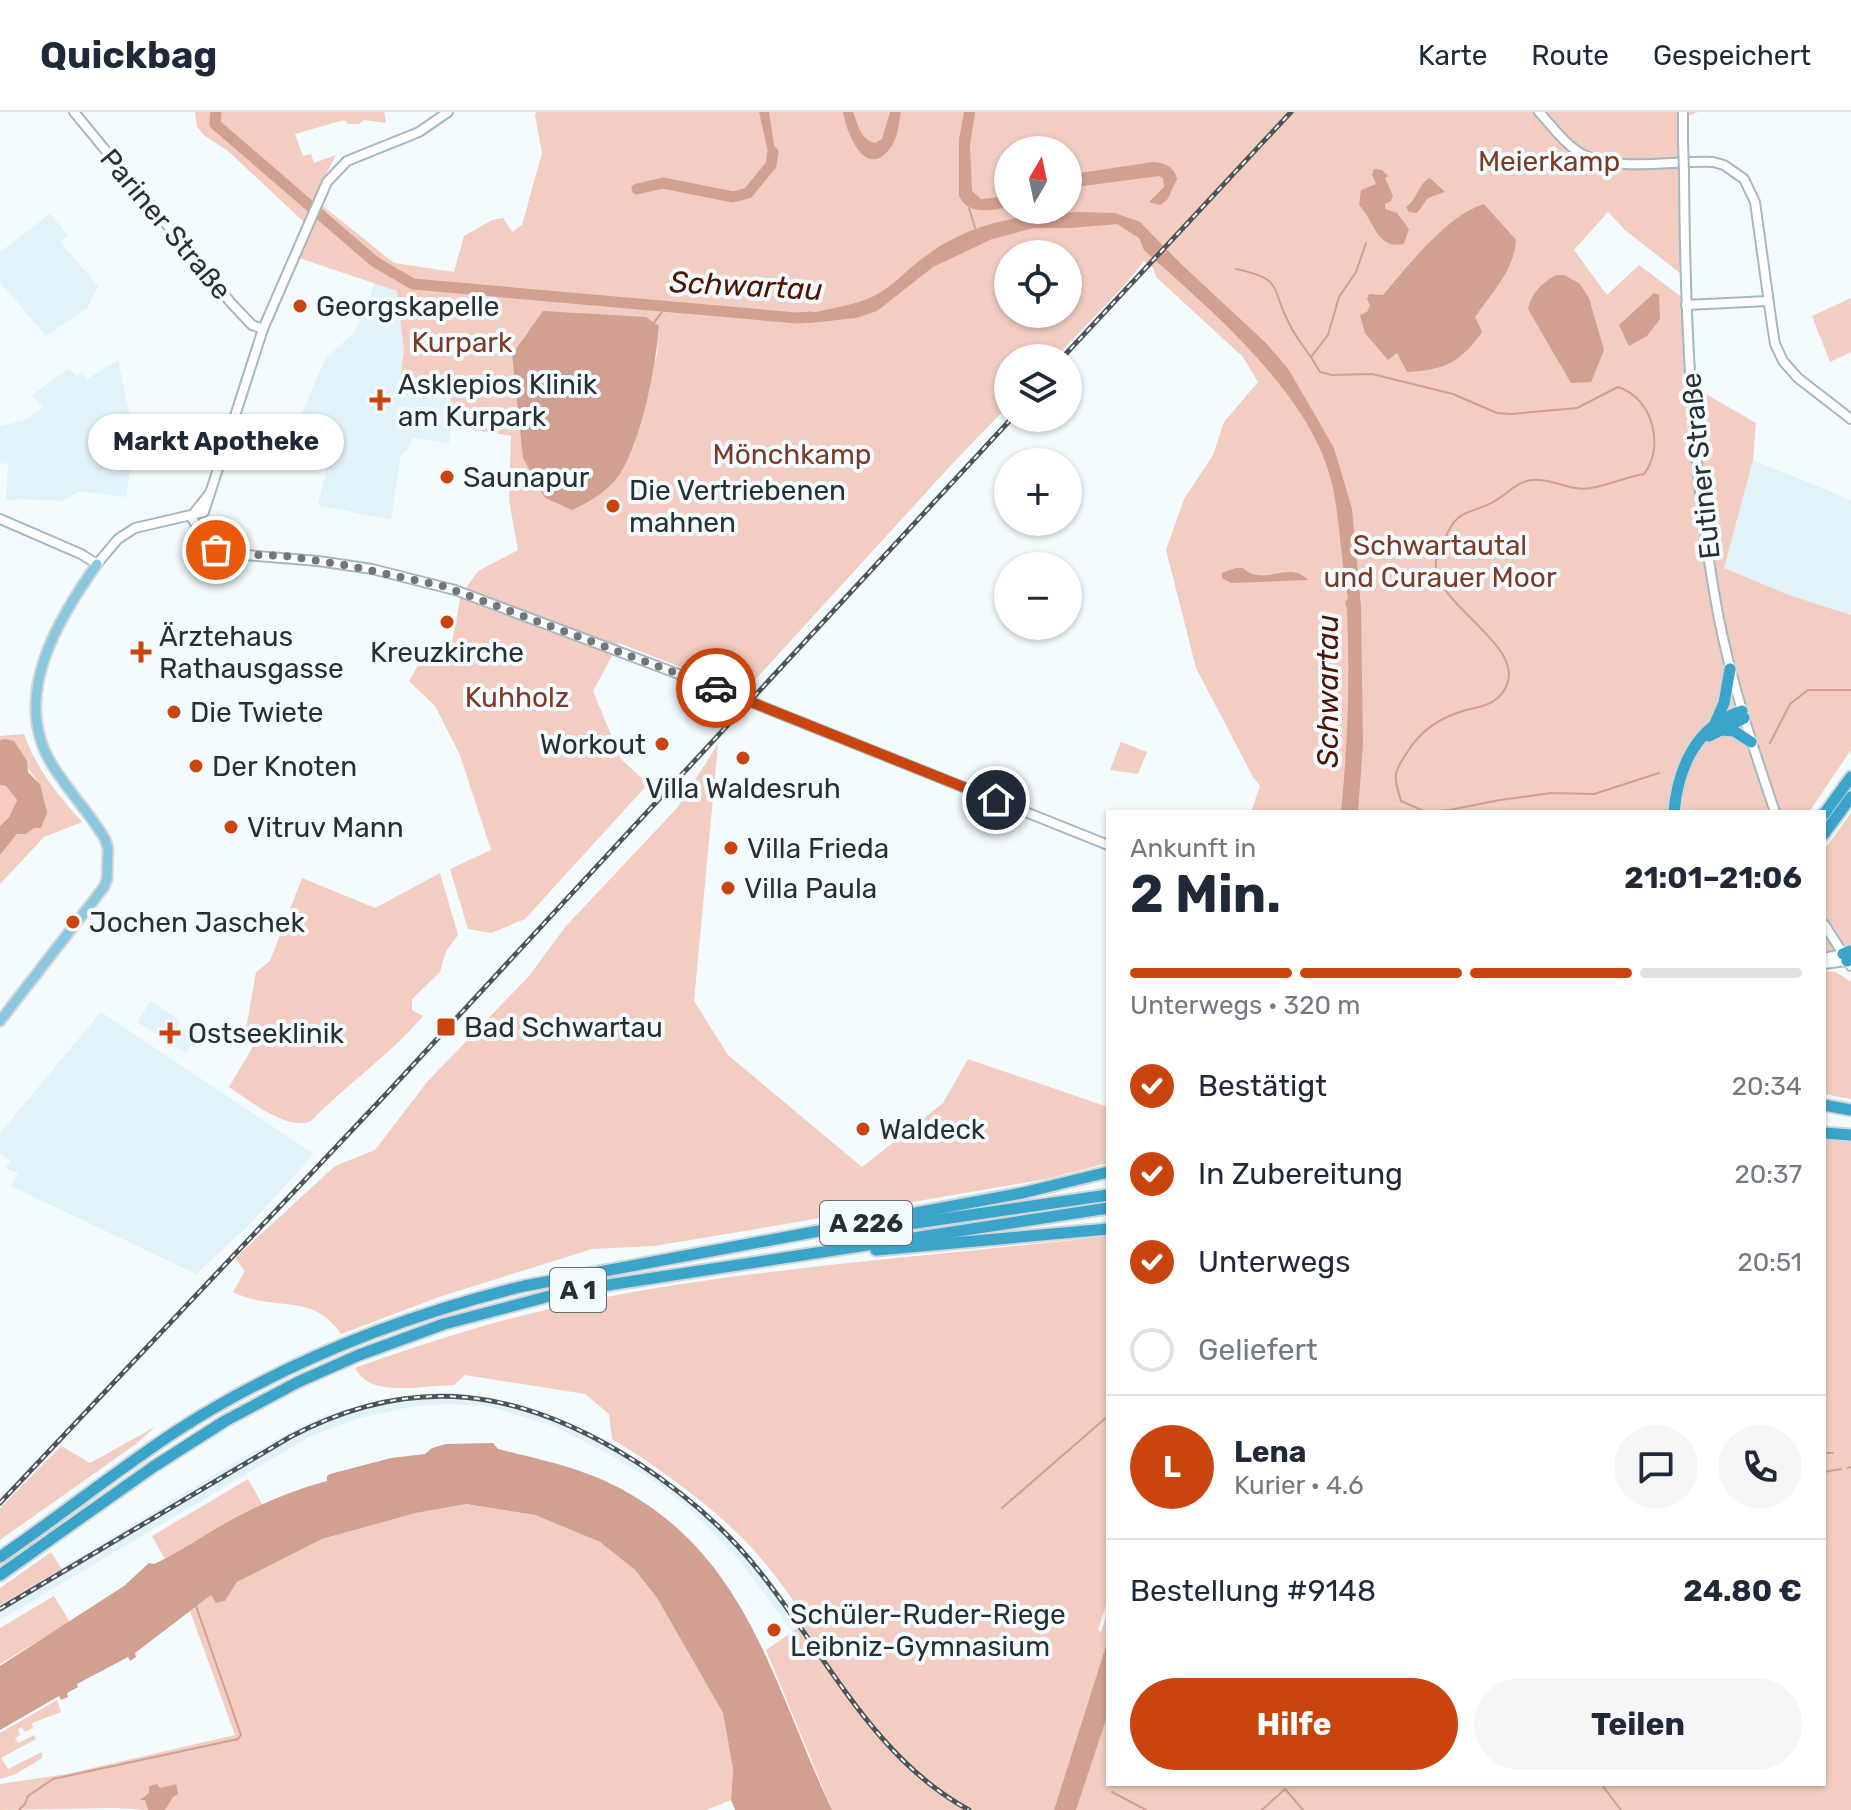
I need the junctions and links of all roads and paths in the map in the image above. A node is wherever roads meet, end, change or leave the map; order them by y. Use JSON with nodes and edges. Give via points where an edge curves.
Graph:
{"nodes":[{"id":1,"x":74,"y":112,"type":"edge"},
{"id":2,"x":448,"y":112,"type":"edge"},
{"id":3,"x":1539,"y":112,"type":"edge"},
{"id":4,"x":1683,"y":112,"type":"edge"},
{"id":5,"x":1768,"y":301,"type":"junction"},
{"id":6,"x":1686,"y":305,"type":"junction"},
{"id":7,"x":263,"y":329,"type":"junction"},
{"id":8,"x":1851,"y":419,"type":"edge"},
{"id":9,"x":191,"y":517,"type":"junction"},
{"id":10,"x":0,"y":519,"type":"edge"},
{"id":11,"x":97,"y":564,"type":"junction"},
{"id":12,"x":1730,"y":669,"type":"junction"},
{"id":13,"x":1743,"y":714,"type":"junction"},
{"id":14,"x":1716,"y":726,"type":"junction"},
{"id":15,"x":1751,"y":742,"type":"junction"},
{"id":16,"x":1851,"y":777,"type":"edge"},
{"id":17,"x":1851,"y":797,"type":"edge"},
{"id":18,"x":1675,"y":810,"type":"edge"},
{"id":19,"x":1774,"y":810,"type":"edge"},
{"id":20,"x":1826,"y":811,"type":"edge"},
{"id":21,"x":1851,"y":812,"type":"edge"},
{"id":22,"x":1826,"y":832,"type":"edge"},
{"id":23,"x":1106,"y":844,"type":"edge"},
{"id":24,"x":1826,"y":927,"type":"edge"},
{"id":25,"x":1826,"y":958,"type":"edge"},
{"id":26,"x":1849,"y":958,"type":"edge"},
{"id":27,"x":1826,"y":964,"type":"edge"},
{"id":28,"x":0,"y":1021,"type":"edge"},
{"id":29,"x":1826,"y":1105,"type":"edge"},
{"id":30,"x":1851,"y":1110,"type":"edge"},
{"id":31,"x":1826,"y":1133,"type":"edge"},
{"id":32,"x":1851,"y":1135,"type":"edge"},
{"id":33,"x":1106,"y":1172,"type":"edge"},
{"id":34,"x":1106,"y":1195,"type":"edge"},
{"id":35,"x":1106,"y":1208,"type":"edge"},
{"id":36,"x":1106,"y":1229,"type":"edge"},
{"id":37,"x":711,"y":1252,"type":"junction"},
{"id":38,"x":804,"y":1254,"type":"junction"},
{"id":39,"x":0,"y":1557,"type":"edge"},
{"id":40,"x":0,"y":1575,"type":"edge"}],
"edges":[{"from":1,"to":7,"type":"street","name":"Pariner Straße","via":[[232,304]]},
{"from":2,"to":7,"type":"street","via":[[419,132],[347,161],[327,182]]},
{"from":3,"to":5,"type":"street","via":[[1591,158],[1713,162],[1738,174],[1755,202]]},
{"from":4,"to":6,"type":"street","name":"Eutiner Straße","bridge":true},
{"from":5,"to":6,"type":"street"},
{"from":5,"to":8,"type":"street","via":[[1783,361]]},
{"from":6,"to":12,"type":"street","name":"Eutiner Straße","via":[[1709,562]]},
{"from":7,"to":9,"type":"street","via":[[210,493]]},
{"from":9,"to":11,"type":"street","via":[[135,528]]},
{"from":9,"to":23,"type":"street","via":[[221,553],[372,569],[443,586],[740,697]]},
{"from":10,"to":11,"type":"street"},
{"from":11,"to":28,"type":"main road","via":[[48,646],[35,715],[50,761],[108,849],[107,879]]},
{"from":12,"to":13,"type":"street","name":"Eutiner Straße"},
{"from":12,"to":14,"type":"highway"},
{"from":13,"to":14,"type":"highway"},
{"from":13,"to":15,"type":"street","name":"Eutiner Straße"},
{"from":14,"to":15,"type":"highway"},
{"from":14,"to":18,"type":"highway","via":[[1688,758]]},
{"from":15,"to":19,"type":"street","name":"Eutiner Straße"},
{"from":16,"to":20,"type":"highway"},
{"from":17,"to":22,"type":"highway"},
{"from":21,"to":22,"type":"highway"},
{"from":24,"to":26,"type":"street"},
{"from":25,"to":26,"type":"street"},
{"from":26,"to":27,"type":"street"},
{"from":29,"to":30,"type":"highway"},
{"from":31,"to":32,"type":"highway"},
{"from":33,"to":37,"type":"highway","number":"A 226"},
{"from":34,"to":37,"type":"highway","number":"A 1"},
{"from":35,"to":38,"type":"highway","number":"A 1"},
{"from":36,"to":38,"type":"highway","number":"A 226"},
{"from":37,"to":39,"type":"highway","number":"A 1","via":[[524,1286],[449,1306],[320,1354],[180,1429]]},
{"from":38,"to":40,"type":"highway","number":"A 1","via":[[528,1301],[359,1355],[191,1441]]}]}
